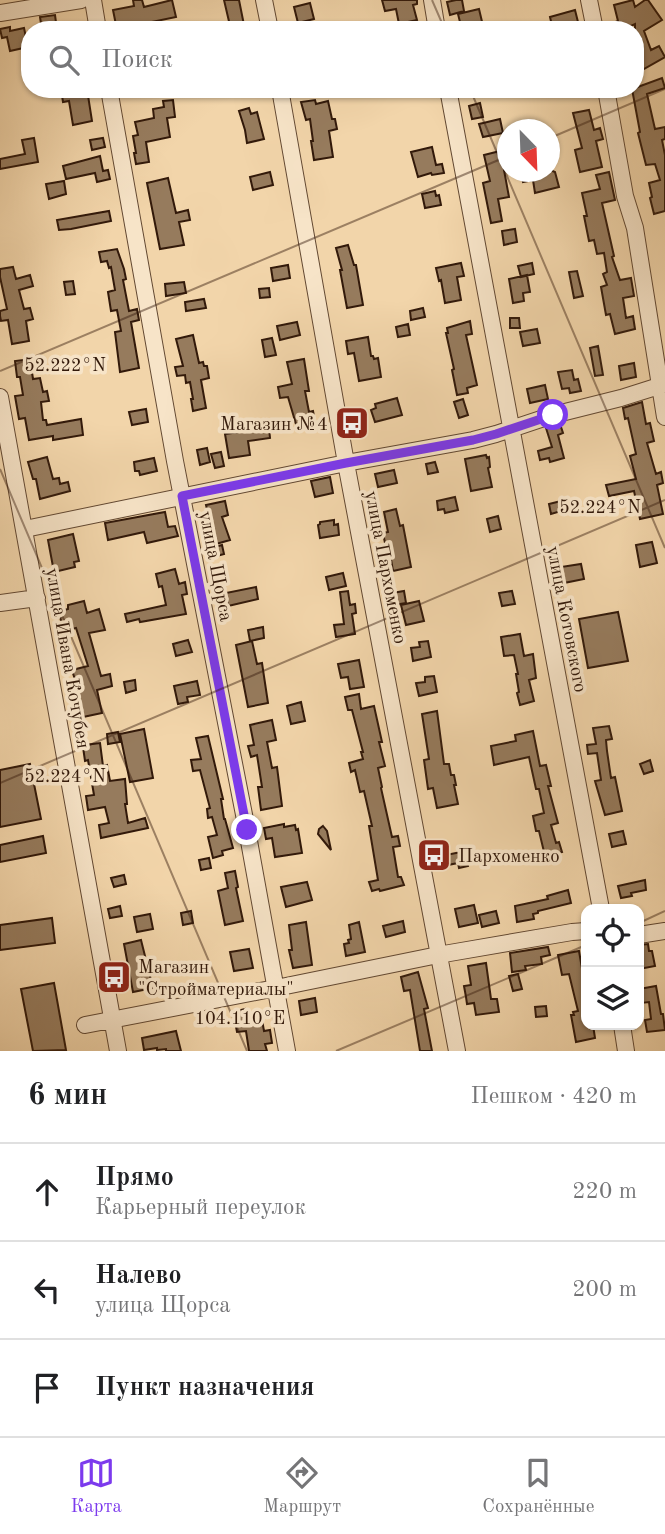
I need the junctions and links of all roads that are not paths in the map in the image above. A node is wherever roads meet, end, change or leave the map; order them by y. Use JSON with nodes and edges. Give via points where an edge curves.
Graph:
{"nodes":[{"id":1,"x":81,"y":0,"type":"edge"},
{"id":2,"x":93,"y":0,"type":"edge"},
{"id":3,"x":264,"y":0,"type":"edge"},
{"id":4,"x":432,"y":0,"type":"edge"},
{"id":5,"x":589,"y":0,"type":"edge"},
{"id":6,"x":0,"y":13,"type":"edge"},
{"id":7,"x":96,"y":21,"type":"edge"},
{"id":8,"x":268,"y":21,"type":"edge"},
{"id":9,"x":436,"y":21,"type":"edge"},
{"id":10,"x":593,"y":21,"type":"edge"},
{"id":11,"x":110,"y":98,"type":"edge"},
{"id":12,"x":282,"y":98,"type":"edge"},
{"id":13,"x":450,"y":98,"type":"edge"},
{"id":14,"x":608,"y":98,"type":"edge"},
{"id":15,"x":662,"y":384,"type":"edge"},
{"id":16,"x":0,"y":397,"type":"edge"},
{"id":17,"x":665,"y":417,"type":"edge"},
{"id":18,"x":511,"y":429,"type":"junction"},
{"id":19,"x":4,"y":440,"type":"edge"},
{"id":20,"x":346,"y":463,"type":"junction"},
{"id":21,"x":182,"y":496,"type":"junction"},
{"id":22,"x":25,"y":529,"type":"junction"},
{"id":23,"x":37,"y":598,"type":"junction"},
{"id":24,"x":0,"y":603,"type":"edge"},
{"id":25,"x":600,"y":904,"type":"edge"},
{"id":26,"x":581,"y":931,"type":"edge"},
{"id":27,"x":665,"y":931,"type":"edge"},
{"id":28,"x":644,"y":934,"type":"edge"},
{"id":29,"x":438,"y":955,"type":"junction"},
{"id":30,"x":276,"y":988,"type":"junction"},
{"id":31,"x":112,"y":1020,"type":"junction"},
{"id":32,"x":85,"y":1025,"type":"dead end"},
{"id":33,"x":623,"y":1030,"type":"edge"},
{"id":34,"x":118,"y":1051,"type":"edge"},
{"id":35,"x":288,"y":1051,"type":"edge"},
{"id":36,"x":457,"y":1051,"type":"edge"},
{"id":37,"x":626,"y":1051,"type":"edge"}],
"edges":[{"from":1,"to":6,"type":"street"},
{"from":2,"to":7,"type":"street"},
{"from":3,"to":8,"type":"street"},
{"from":4,"to":9,"type":"street"},
{"from":5,"to":10,"type":"street"},
{"from":11,"to":21,"type":"street","name":"улица Щорса"},
{"from":12,"to":20,"type":"street","name":"улица Пархоменко"},
{"from":13,"to":18,"type":"street","name":"улица Котовского"},
{"from":14,"to":15,"type":"street"},
{"from":15,"to":17,"type":"street"},
{"from":15,"to":18,"type":"street"},
{"from":16,"to":19,"type":"street","name":"улица Ивана Кочубея"},
{"from":18,"to":20,"type":"street"},
{"from":18,"to":25,"type":"street","name":"улица Котовского"},
{"from":19,"to":22,"type":"street","name":"улица Ивана Кочубея"},
{"from":20,"to":21,"type":"street"},
{"from":20,"to":29,"type":"street","name":"улица Пархоменко"},
{"from":21,"to":22,"type":"street"},
{"from":21,"to":30,"type":"street","name":"улица Щорса"},
{"from":22,"to":23,"type":"street","name":"улица Ивана Кочубея"},
{"from":23,"to":24,"type":"street"},
{"from":23,"to":31,"type":"street","name":"улица Ивана Кочубея"},
{"from":26,"to":29,"type":"street"},
{"from":27,"to":28,"type":"street"},
{"from":29,"to":30,"type":"street"},
{"from":29,"to":36,"type":"street","name":"улица Пархоменко"},
{"from":30,"to":31,"type":"street"},
{"from":30,"to":35,"type":"street","name":"улица Щорса"},
{"from":31,"to":32,"type":"street"},
{"from":31,"to":34,"type":"street","name":"улица Ивана Кочубея"},
{"from":33,"to":37,"type":"street"}]}
